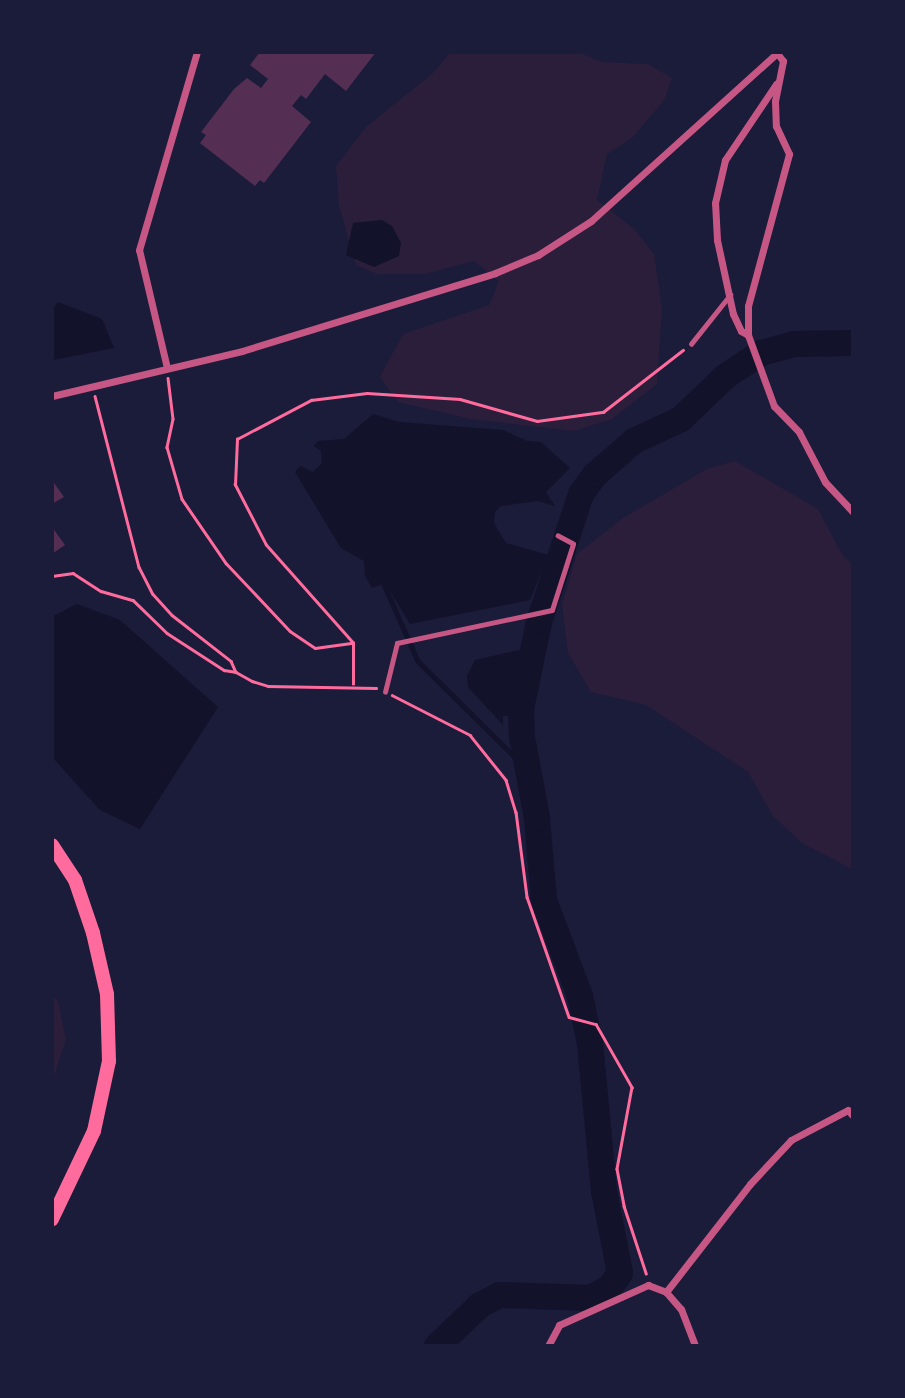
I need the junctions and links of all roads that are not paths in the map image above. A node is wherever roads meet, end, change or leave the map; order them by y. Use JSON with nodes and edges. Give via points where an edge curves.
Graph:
{"nodes":[{"id":1,"x":197,"y":52,"type":"edge"},
{"id":2,"x":778,"y":53,"type":"edge"},
{"id":3,"x":778,"y":80,"type":"junction"},
{"id":4,"x":730,"y":295,"type":"junction"},
{"id":5,"x":748,"y":335,"type":"junction"},
{"id":6,"x":691,"y":344,"type":"road end"},
{"id":7,"x":167,"y":368,"type":"junction"},
{"id":8,"x":52,"y":396,"type":"edge"},
{"id":9,"x":852,"y":511,"type":"edge"},
{"id":10,"x":558,"y":536,"type":"dead end"},
{"id":11,"x":385,"y":692,"type":"road end"},
{"id":12,"x":52,"y":845,"type":"edge"},
{"id":13,"x":852,"y":1115,"type":"edge"},
{"id":14,"x":52,"y":1219,"type":"edge"},
{"id":15,"x":666,"y":1292,"type":"junction"},
{"id":16,"x":548,"y":1346,"type":"edge"},
{"id":17,"x":695,"y":1346,"type":"edge"}],
"edges":[{"from":1,"to":7,"type":"street","via":[[139,250]]},
{"from":2,"to":3,"type":"street","via":[[783,61]]},
{"from":2,"to":7,"type":"street","via":[[591,221],[538,255],[495,273],[242,351]]},
{"from":3,"to":4,"type":"street","via":[[725,160],[719,181],[716,233]]},
{"from":3,"to":5,"type":"street","via":[[776,126],[789,154],[748,306]]},
{"from":4,"to":5,"type":"street","via":[[737,326]]},
{"from":4,"to":6,"type":"lane"},
{"from":5,"to":9,"type":"street","via":[[774,406],[799,432],[825,482]]},
{"from":7,"to":8,"type":"street"},
{"from":10,"to":11,"type":"lane","via":[[573,544],[549,611],[400,641]]},
{"from":12,"to":14,"type":"highway","via":[[75,880],[93,933],[107,994],[109,1061],[94,1131]]},
{"from":13,"to":15,"type":"street","via":[[848,1110],[791,1140]]},
{"from":15,"to":16,"type":"street","via":[[642,1286],[559,1325]]},
{"from":15,"to":17,"type":"street","via":[[681,1309]]}]}
